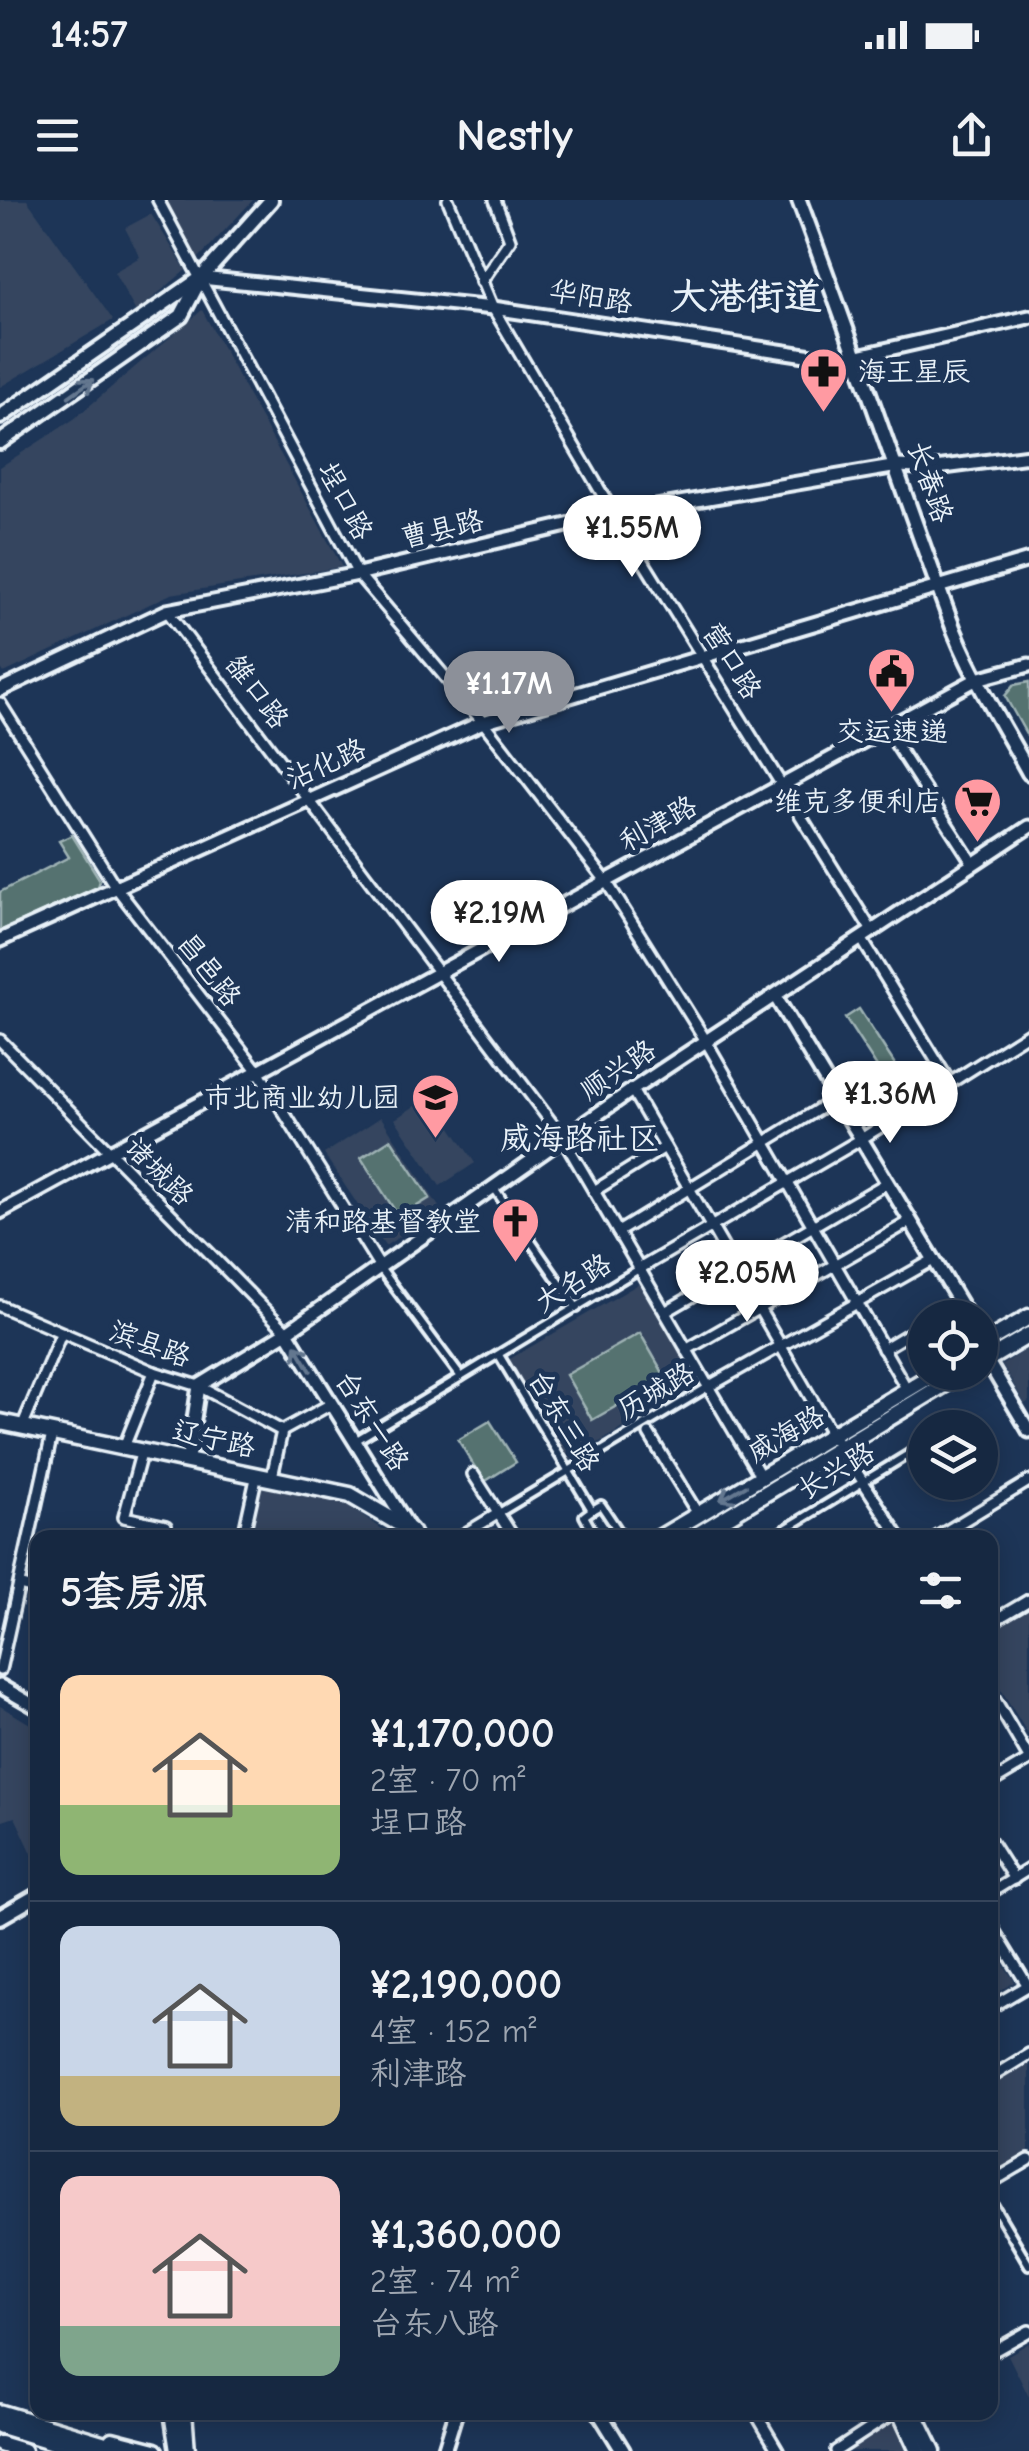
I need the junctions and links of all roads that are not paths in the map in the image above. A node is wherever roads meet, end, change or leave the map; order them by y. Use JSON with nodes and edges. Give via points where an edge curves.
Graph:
{"nodes":[{"id":1,"x":158,"y":200,"type":"edge"},
{"id":2,"x":271,"y":200,"type":"edge"},
{"id":3,"x":448,"y":200,"type":"edge"},
{"id":4,"x":495,"y":200,"type":"edge"},
{"id":5,"x":798,"y":200,"type":"edge"},
{"id":6,"x":201,"y":278,"type":"junction"},
{"id":7,"x":481,"y":282,"type":"junction"},
{"id":8,"x":493,"y":308,"type":"junction"},
{"id":9,"x":1029,"y":318,"type":"edge"},
{"id":10,"x":858,"y":356,"type":"junction"},
{"id":11,"x":0,"y":417,"type":"edge"},
{"id":12,"x":0,"y":442,"type":"edge"},
{"id":13,"x":1029,"y":456,"type":"edge"},
{"id":14,"x":898,"y":466,"type":"junction"},
{"id":15,"x":614,"y":514,"type":"junction"},
{"id":16,"x":1029,"y":560,"type":"edge"},
{"id":17,"x":358,"y":574,"type":"junction"},
{"id":18,"x":940,"y":584,"type":"junction"},
{"id":19,"x":167,"y":611,"type":"junction"},
{"id":20,"x":704,"y":659,"type":"junction"},
{"id":21,"x":1029,"y":665,"type":"edge"},
{"id":22,"x":977,"y":679,"type":"junction"},
{"id":23,"x":0,"y":690,"type":"edge"},
{"id":24,"x":0,"y":703,"type":"edge"},
{"id":25,"x":482,"y":722,"type":"junction"},
{"id":26,"x":886,"y":730,"type":"junction"},
{"id":27,"x":1029,"y":773,"type":"edge"},
{"id":28,"x":782,"y":784,"type":"junction"},
{"id":29,"x":310,"y":798,"type":"junction"},
{"id":30,"x":1029,"y":827,"type":"edge"},
{"id":31,"x":973,"y":864,"type":"junction"},
{"id":32,"x":606,"y":881,"type":"junction"},
{"id":33,"x":116,"y":886,"type":"junction"},
{"id":34,"x":866,"y":935,"type":"junction"},
{"id":35,"x":0,"y":940,"type":"edge"},
{"id":36,"x":438,"y":974,"type":"junction"},
{"id":37,"x":774,"y":997,"type":"junction"},
{"id":38,"x":1029,"y":1033,"type":"edge"},
{"id":39,"x":0,"y":1040,"type":"edge"},
{"id":40,"x":706,"y":1041,"type":"junction"},
{"id":41,"x":260,"y":1074,"type":"junction"},
{"id":42,"x":950,"y":1083,"type":"junction"},
{"id":43,"x":632,"y":1090,"type":"junction"},
{"id":44,"x":836,"y":1099,"type":"junction"},
{"id":45,"x":563,"y":1138,"type":"junction"},
{"id":46,"x":860,"y":1140,"type":"junction"},
{"id":47,"x":762,"y":1142,"type":"junction"},
{"id":48,"x":665,"y":1146,"type":"junction"},
{"id":49,"x":108,"y":1152,"type":"junction"},
{"id":50,"x":886,"y":1183,"type":"junction"},
{"id":51,"x":784,"y":1184,"type":"junction"},
{"id":52,"x":688,"y":1186,"type":"junction"},
{"id":53,"x":493,"y":1187,"type":"junction"},
{"id":54,"x":594,"y":1192,"type":"junction"},
{"id":55,"x":0,"y":1212,"type":"edge"},
{"id":56,"x":909,"y":1222,"type":"junction"},
{"id":57,"x":712,"y":1227,"type":"junction"},
{"id":58,"x":811,"y":1228,"type":"junction"},
{"id":59,"x":618,"y":1232,"type":"junction"},
{"id":60,"x":932,"y":1261,"type":"junction"},
{"id":61,"x":834,"y":1266,"type":"junction"},
{"id":62,"x":380,"y":1267,"type":"junction"},
{"id":63,"x":639,"y":1269,"type":"junction"},
{"id":64,"x":737,"y":1270,"type":"junction"},
{"id":65,"x":956,"y":1300,"type":"edge"},
{"id":66,"x":856,"y":1304,"type":"junction"},
{"id":67,"x":0,"y":1306,"type":"edge"},
{"id":68,"x":576,"y":1308,"type":"junction"},
{"id":69,"x":759,"y":1308,"type":"junction"},
{"id":70,"x":664,"y":1312,"type":"junction"},
{"id":71,"x":1029,"y":1317,"type":"edge"},
{"id":72,"x":287,"y":1332,"type":"junction"},
{"id":73,"x":998,"y":1333,"type":"edge"},
{"id":74,"x":61,"y":1334,"type":"junction"},
{"id":75,"x":908,"y":1334,"type":"edge"},
{"id":76,"x":1029,"y":1335,"type":"edge"},
{"id":77,"x":781,"y":1346,"type":"junction"},
{"id":78,"x":883,"y":1348,"type":"junction"},
{"id":79,"x":686,"y":1350,"type":"junction"},
{"id":80,"x":499,"y":1354,"type":"junction"},
{"id":81,"x":998,"y":1354,"type":"edge"},
{"id":82,"x":154,"y":1372,"type":"junction"},
{"id":83,"x":461,"y":1377,"type":"junction"},
{"id":84,"x":998,"y":1383,"type":"edge"},
{"id":85,"x":199,"y":1386,"type":"junction"},
{"id":86,"x":708,"y":1386,"type":"junction"},
{"id":87,"x":932,"y":1390,"type":"edge"},
{"id":88,"x":908,"y":1391,"type":"joint"},
{"id":89,"x":331,"y":1404,"type":"junction"},
{"id":90,"x":0,"y":1425,"type":"edge"},
{"id":91,"x":22,"y":1427,"type":"junction"},
{"id":92,"x":282,"y":1430,"type":"junction"},
{"id":93,"x":1029,"y":1430,"type":"edge"},
{"id":94,"x":649,"y":1434,"type":"dead end"},
{"id":95,"x":51,"y":1437,"type":"junction"},
{"id":96,"x":355,"y":1441,"type":"junction"},
{"id":97,"x":837,"y":1442,"type":"junction"},
{"id":98,"x":124,"y":1447,"type":"junction"},
{"id":99,"x":141,"y":1454,"type":"junction"},
{"id":100,"x":908,"y":1454,"type":"edge"},
{"id":101,"x":188,"y":1458,"type":"junction"},
{"id":102,"x":565,"y":1470,"type":"junction"},
{"id":103,"x":473,"y":1474,"type":"dead end"},
{"id":104,"x":761,"y":1477,"type":"junction"},
{"id":105,"x":261,"y":1478,"type":"junction"},
{"id":106,"x":1029,"y":1481,"type":"edge"},
{"id":107,"x":863,"y":1482,"type":"junction"},
{"id":108,"x":592,"y":1510,"type":"junction"},
{"id":109,"x":498,"y":1513,"type":"junction"},
{"id":110,"x":698,"y":1514,"type":"junction"},
{"id":111,"x":30,"y":1530,"type":"edge"},
{"id":112,"x":165,"y":1530,"type":"edge"},
{"id":113,"x":245,"y":1530,"type":"edge"},
{"id":114,"x":398,"y":1530,"type":"edge"},
{"id":115,"x":403,"y":1530,"type":"edge"},
{"id":116,"x":471,"y":1530,"type":"edge"},
{"id":117,"x":509,"y":1530,"type":"edge"},
{"id":118,"x":592,"y":1530,"type":"edge"},
{"id":119,"x":618,"y":1530,"type":"edge"},
{"id":120,"x":672,"y":1530,"type":"edge"},
{"id":121,"x":704,"y":1530,"type":"edge"},
{"id":122,"x":784,"y":1530,"type":"edge"},
{"id":123,"x":895,"y":1530,"type":"edge"},
{"id":124,"x":948,"y":1530,"type":"edge"},
{"id":125,"x":30,"y":1531,"type":"edge"},
{"id":126,"x":18,"y":1585,"type":"junction"},
{"id":127,"x":30,"y":1588,"type":"edge"},
{"id":128,"x":1029,"y":1600,"type":"edge"},
{"id":129,"x":998,"y":1618,"type":"edge"},
{"id":130,"x":0,"y":1670,"type":"edge"},
{"id":131,"x":0,"y":1686,"type":"edge"},
{"id":132,"x":30,"y":1703,"type":"edge"},
{"id":133,"x":998,"y":1705,"type":"edge"},
{"id":134,"x":1029,"y":1759,"type":"edge"},
{"id":135,"x":998,"y":1779,"type":"edge"},
{"id":136,"x":998,"y":1854,"type":"edge"},
{"id":137,"x":1029,"y":1870,"type":"edge"},
{"id":138,"x":1014,"y":1879,"type":"junction"},
{"id":139,"x":998,"y":1888,"type":"edge"},
{"id":140,"x":30,"y":1900,"type":"edge"},
{"id":141,"x":0,"y":1917,"type":"edge"},
{"id":142,"x":998,"y":1937,"type":"edge"},
{"id":143,"x":1028,"y":1985,"type":"edge"},
{"id":144,"x":998,"y":2003,"type":"edge"},
{"id":145,"x":1029,"y":2054,"type":"edge"},
{"id":146,"x":998,"y":2073,"type":"edge"},
{"id":147,"x":1029,"y":2160,"type":"edge"},
{"id":148,"x":998,"y":2177,"type":"edge"},
{"id":149,"x":998,"y":2212,"type":"edge"},
{"id":150,"x":1029,"y":2265,"type":"edge"},
{"id":151,"x":1029,"y":2330,"type":"edge"},
{"id":152,"x":998,"y":2349,"type":"edge"},
{"id":153,"x":0,"y":2410,"type":"edge"},
{"id":154,"x":30,"y":2418,"type":"edge"},
{"id":155,"x":30,"y":2420,"type":"edge"},
{"id":156,"x":31,"y":2420,"type":"edge"},
{"id":157,"x":38,"y":2420,"type":"edge"},
{"id":158,"x":173,"y":2420,"type":"edge"},
{"id":159,"x":184,"y":2420,"type":"edge"},
{"id":160,"x":454,"y":2420,"type":"edge"},
{"id":161,"x":607,"y":2420,"type":"edge"},
{"id":162,"x":761,"y":2420,"type":"edge"},
{"id":163,"x":884,"y":2420,"type":"edge"},
{"id":164,"x":901,"y":2420,"type":"edge"},
{"id":165,"x":918,"y":2420,"type":"edge"},
{"id":166,"x":0,"y":2425,"type":"edge"},
{"id":167,"x":174,"y":2432,"type":"junction"},
{"id":168,"x":0,"y":2444,"type":"edge"},
{"id":169,"x":184,"y":2450,"type":"edge"},
{"id":170,"x":23,"y":2451,"type":"edge"},
{"id":171,"x":84,"y":2451,"type":"edge"},
{"id":172,"x":127,"y":2451,"type":"edge"},
{"id":173,"x":154,"y":2451,"type":"edge"},
{"id":174,"x":444,"y":2451,"type":"edge"},
{"id":175,"x":622,"y":2451,"type":"edge"},
{"id":176,"x":778,"y":2451,"type":"edge"},
{"id":177,"x":836,"y":2451,"type":"edge"},
{"id":178,"x":918,"y":2451,"type":"edge"},
{"id":179,"x":934,"y":2451,"type":"edge"}],
"edges":[{"from":1,"to":6,"type":"street","name":"埕口路"},
{"from":2,"to":6,"type":"main road"},
{"from":3,"to":7,"type":"street","name":"营口路"},
{"from":4,"to":7,"type":"street","via":[[510,240]]},
{"from":5,"to":10,"type":"main road","name":"长春路"},
{"from":6,"to":8,"type":"street","name":"华阳路"},
{"from":6,"to":11,"type":"main road"},
{"from":12,"to":6,"type":"main road","one_way":true,"via":[[181,316]]},
{"from":6,"to":17,"type":"street","name":"埕口路"},
{"from":7,"to":8,"type":"street","name":"营口路"},
{"from":8,"to":10,"type":"street","name":"华阳路","via":[[819,357]]},
{"from":8,"to":15,"type":"street","name":"营口路"},
{"from":9,"to":10,"type":"street","name":"华阳路"},
{"from":10,"to":14,"type":"main road","name":"长春路"},
{"from":13,"to":14,"type":"street","name":"曹县路"},
{"from":14,"to":15,"type":"street","name":"曹县路"},
{"from":14,"to":18,"type":"main road","name":"长春路"},
{"from":15,"to":17,"type":"street","name":"曹县路"},
{"from":15,"to":20,"type":"street","name":"营口路"},
{"from":16,"to":18,"type":"street","name":"沾化路"},
{"from":17,"to":19,"type":"street","name":"曹县路"},
{"from":17,"to":25,"type":"street","name":"埕口路"},
{"from":18,"to":20,"type":"street","name":"沾化路"},
{"from":18,"to":22,"type":"main road","name":"长春路"},
{"from":19,"to":23,"type":"street","name":"曹县路"},
{"from":19,"to":29,"type":"street","name":"雒口路"},
{"from":20,"to":25,"type":"street","name":"沾化路"},
{"from":20,"to":28,"type":"street","name":"营口路"},
{"from":21,"to":22,"type":"street","name":"利津路"},
{"from":22,"to":26,"type":"street","name":"利津路"},
{"from":22,"to":27,"type":"main road","name":"长春路"},
{"from":24,"to":33,"type":"street","name":"昌邑路"},
{"from":25,"to":29,"type":"street","name":"沾化路"},
{"from":25,"to":32,"type":"street","name":"埕口路"},
{"from":26,"to":28,"type":"street","name":"利津路"},
{"from":26,"to":31,"type":"street"},
{"from":28,"to":32,"type":"street","name":"利津路"},
{"from":28,"to":34,"type":"street","name":"营口路"},
{"from":29,"to":33,"type":"street","name":"沾化路"},
{"from":29,"to":36,"type":"street","name":"雒口路"},
{"from":30,"to":31,"type":"street","name":"顺兴路"},
{"from":31,"to":34,"type":"street","name":"顺兴路"},
{"from":32,"to":36,"type":"street","name":"利津路"},
{"from":32,"to":40,"type":"street","name":"埕口路"},
{"from":33,"to":35,"type":"street","name":"沾化路"},
{"from":33,"to":41,"type":"street","name":"昌邑路"},
{"from":34,"to":37,"type":"street","name":"顺兴路"},
{"from":34,"to":42,"type":"street","name":"营口路"},
{"from":36,"to":41,"type":"street","name":"利津路"},
{"from":36,"to":45,"type":"street","name":"雒口路"},
{"from":37,"to":40,"type":"street","name":"顺兴路"},
{"from":37,"to":44,"type":"street"},
{"from":38,"to":42,"type":"street","name":"大名路"},
{"from":39,"to":49,"type":"street","name":"诸城路"},
{"from":40,"to":43,"type":"street","name":"顺兴路"},
{"from":40,"to":47,"type":"street","name":"埕口路"},
{"from":41,"to":49,"type":"street","name":"利津路"},
{"from":41,"to":62,"type":"street","name":"昌邑路"},
{"from":42,"to":46,"type":"street","name":"大名路"},
{"from":43,"to":45,"type":"street","name":"顺兴路"},
{"from":43,"to":48,"type":"street"},
{"from":44,"to":46,"type":"street"},
{"from":44,"to":47,"type":"street"},
{"from":45,"to":53,"type":"street","name":"顺兴路"},
{"from":45,"to":54,"type":"street","name":"雒口路"},
{"from":46,"to":50,"type":"street"},
{"from":46,"to":51,"type":"street","name":"大名路"},
{"from":47,"to":51,"type":"street","name":"埕口路"},
{"from":47,"to":52,"type":"street"},
{"from":48,"to":52,"type":"street"},
{"from":48,"to":54,"type":"street"},
{"from":49,"to":55,"type":"street","name":"利津路"},
{"from":49,"to":72,"type":"street","name":"诸城路"},
{"from":50,"to":56,"type":"street"},
{"from":50,"to":58,"type":"street"},
{"from":51,"to":57,"type":"street","name":"大名路"},
{"from":51,"to":58,"type":"street","name":"埕口路"},
{"from":52,"to":57,"type":"street"},
{"from":52,"to":59,"type":"street"},
{"from":53,"to":62,"type":"street","name":"顺兴路"},
{"from":53,"to":68,"type":"street"},
{"from":54,"to":59,"type":"street","name":"雒口路"},
{"from":56,"to":60,"type":"street"},
{"from":56,"to":61,"type":"street"},
{"from":57,"to":63,"type":"street","name":"大名路"},
{"from":57,"to":64,"type":"street"},
{"from":58,"to":61,"type":"street","name":"埕口路"},
{"from":58,"to":64,"type":"street"},
{"from":59,"to":63,"type":"street","name":"雒口路"},
{"from":60,"to":65,"type":"street"},
{"from":60,"to":66,"type":"street","name":"历城路"},
{"from":61,"to":66,"type":"street","name":"埕口路"},
{"from":61,"to":69,"type":"street"},
{"from":62,"to":72,"type":"street","name":"顺兴路"},
{"from":62,"to":83,"type":"street"},
{"from":63,"to":68,"type":"street","name":"大名路"},
{"from":63,"to":70,"type":"street","name":"雒口路"},
{"from":64,"to":69,"type":"street"},
{"from":64,"to":70,"type":"street"},
{"from":66,"to":77,"type":"street","name":"历城路"},
{"from":66,"to":78,"type":"street","name":"埕口路"},
{"from":67,"to":74,"type":"street","name":"滨县路"},
{"from":68,"to":80,"type":"street","name":"大名路"},
{"from":69,"to":77,"type":"street"},
{"from":69,"to":79,"type":"street"},
{"from":70,"to":79,"type":"street","name":"雒口路"},
{"from":71,"to":73,"type":"main road"},
{"from":72,"to":85,"type":"street","name":"顺兴路"},
{"from":89,"to":72,"type":"street","name":"台东一路","one_way":true},
{"from":74,"to":82,"type":"street","name":"滨县路"},
{"from":74,"to":91,"type":"street"},
{"from":75,"to":78,"type":"street"},
{"from":76,"to":81,"type":"main road"},
{"from":77,"to":86,"type":"street","name":"历城路"},
{"from":77,"to":97,"type":"street"},
{"from":78,"to":88,"type":"street","name":"埕口路"},
{"from":79,"to":86,"type":"street","name":"雒口路"},
{"from":80,"to":83,"type":"street","name":"台东三路"},
{"from":80,"to":102,"type":"street","name":"台东三路"},
{"from":82,"to":85,"type":"street","name":"滨县路"},
{"from":82,"to":98,"type":"street"},
{"from":83,"to":96,"type":"street"},
{"from":84,"to":93,"type":"street"},
{"from":85,"to":92,"type":"street","name":"滨县路"},
{"from":85,"to":101,"type":"street"},
{"from":86,"to":102,"type":"street","name":"历城路"},
{"from":86,"to":104,"type":"street","name":"雒口路"},
{"from":87,"to":97,"type":"main road","name":"威海路"},
{"from":88,"to":97,"type":"main road","name":"威海路"},
{"from":89,"to":92,"type":"street"},
{"from":89,"to":96,"type":"street","name":"台东一路"},
{"from":90,"to":91,"type":"main road","name":"辽宁路"},
{"from":90,"to":95,"type":"main road","name":"辽宁路"},
{"from":91,"to":95,"type":"main road","name":"辽宁路"},
{"from":92,"to":105,"type":"street"},
{"from":94,"to":110,"type":"street"},
{"from":95,"to":98,"type":"main road","name":"辽宁路"},
{"from":95,"to":99,"type":"main road","name":"辽宁路"},
{"from":95,"to":111,"type":"street"},
{"from":96,"to":115,"type":"street","name":"台东一路"},
{"from":97,"to":104,"type":"main road","name":"威海路"},
{"from":97,"to":107,"type":"street"},
{"from":97,"to":121,"type":"main road","name":"威海路"},
{"from":98,"to":99,"type":"main road","name":"辽宁路"},
{"from":99,"to":101,"type":"main road","name":"辽宁路"},
{"from":99,"to":105,"type":"main road","name":"辽宁路"},
{"from":99,"to":112,"type":"street","via":[[124,1517]]},
{"from":100,"to":107,"type":"street","name":"长兴路"},
{"from":101,"to":105,"type":"main road","name":"辽宁路"},
{"from":102,"to":108,"type":"street","name":"台东三路"},
{"from":102,"to":109,"type":"street","name":"历城路"},
{"from":103,"to":109,"type":"street"},
{"from":104,"to":110,"type":"main road","name":"威海路","one_way":true},
{"from":105,"to":113,"type":"street"},
{"from":105,"to":114,"type":"main road","name":"辽宁路","via":[[346,1502]]},
{"from":106,"to":124,"type":"street"},
{"from":107,"to":122,"type":"street","name":"长兴路"},
{"from":107,"to":123,"type":"street"},
{"from":108,"to":118,"type":"street","via":[[584,1516]]},
{"from":108,"to":119,"type":"street","via":[[602,1505]]},
{"from":109,"to":116,"type":"street","name":"历城路"},
{"from":109,"to":117,"type":"street"},
{"from":110,"to":120,"type":"main road","name":"威海路"},
{"from":125,"to":126,"type":"street"},
{"from":126,"to":127,"type":"street"},
{"from":126,"to":130,"type":"street"},
{"from":128,"to":129,"type":"street"},
{"from":131,"to":132,"type":"street"},
{"from":133,"to":134,"type":"street"},
{"from":134,"to":135,"type":"street"},
{"from":136,"to":138,"type":"street"},
{"from":137,"to":138,"type":"street"},
{"from":138,"to":139,"type":"street"},
{"from":140,"to":141,"type":"main road"},
{"from":142,"to":143,"type":"street"},
{"from":143,"to":144,"type":"street"},
{"from":145,"to":146,"type":"street"},
{"from":147,"to":148,"type":"street"},
{"from":149,"to":150,"type":"street"},
{"from":151,"to":152,"type":"street"},
{"from":153,"to":154,"type":"main road"},
{"from":153,"to":155,"type":"highway"},
{"from":156,"to":172,"type":"highway"},
{"from":157,"to":173,"type":"main road"},
{"from":158,"to":167,"type":"main road"},
{"from":159,"to":169,"type":"main road"},
{"from":160,"to":174,"type":"street"},
{"from":161,"to":175,"type":"main road"},
{"from":162,"to":176,"type":"street"},
{"from":163,"to":177,"type":"street"},
{"from":164,"to":178,"type":"main road"},
{"from":165,"to":179,"type":"main road"},
{"from":166,"to":171,"type":"highway"},
{"from":167,"to":169,"type":"main road"},
{"from":167,"to":173,"type":"main road","via":[[170,2446]]},
{"from":168,"to":170,"type":"main road"}]}
